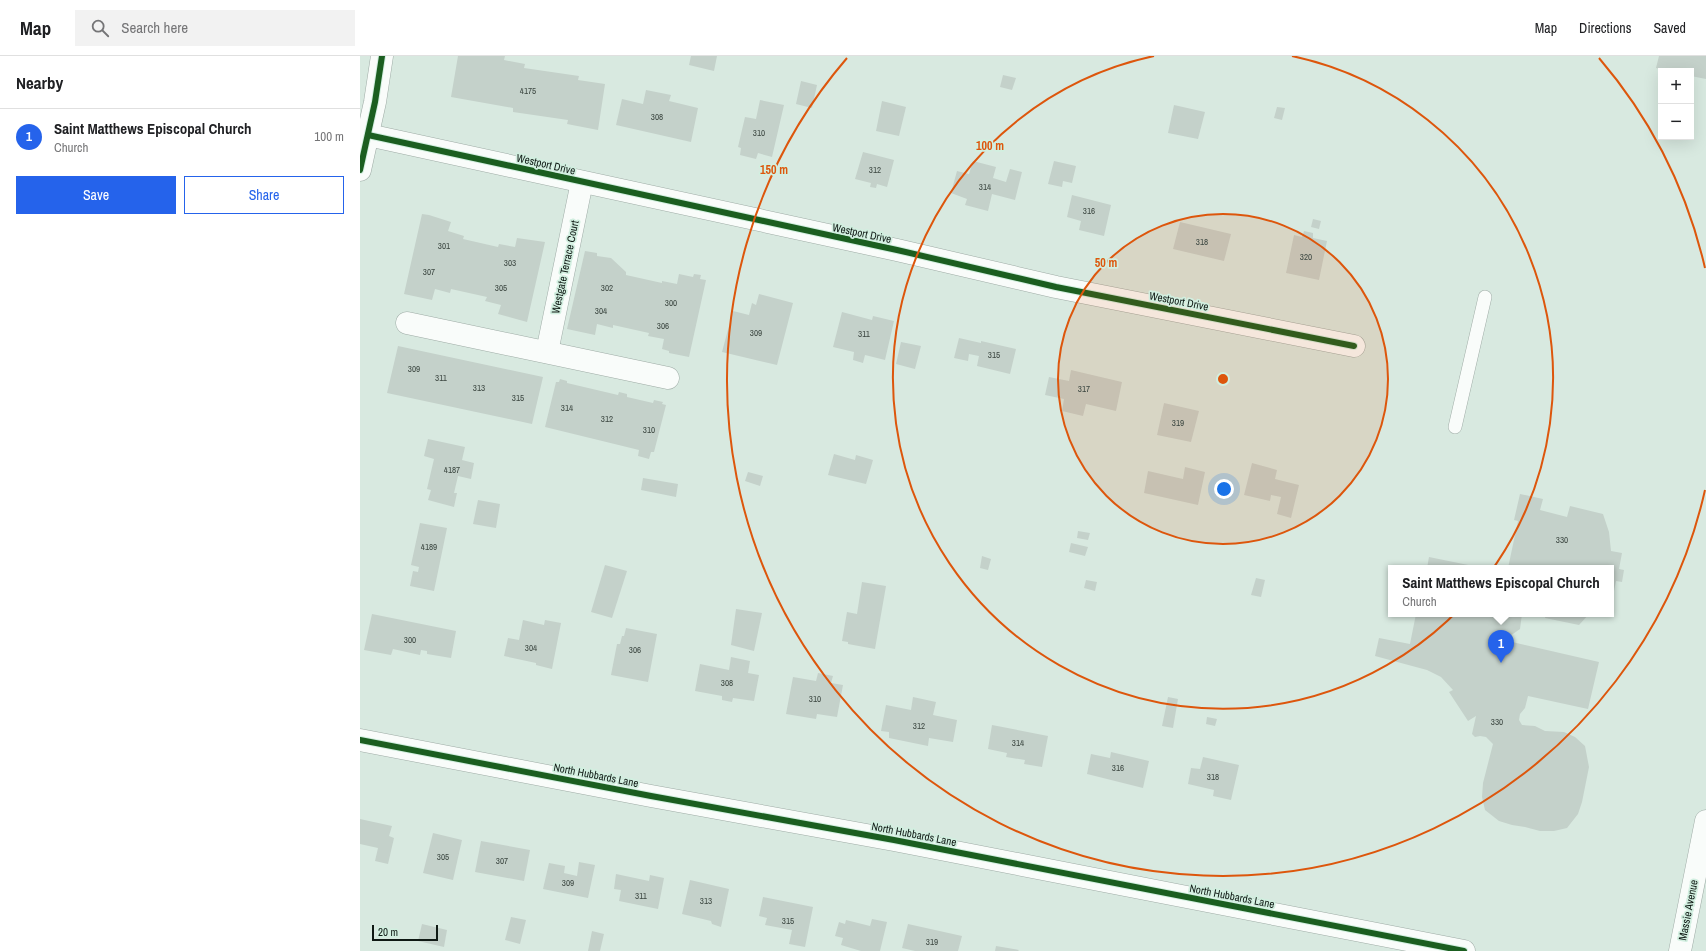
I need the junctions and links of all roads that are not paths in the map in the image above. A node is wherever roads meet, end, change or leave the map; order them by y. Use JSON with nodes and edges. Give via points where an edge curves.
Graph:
{"nodes":[{"id":1,"x":382,"y":56,"type":"edge"},
{"id":2,"x":364,"y":134,"type":"edge"},
{"id":3,"x":360,"y":170,"type":"edge"},
{"id":4,"x":582,"y":182,"type":"junction"},
{"id":5,"x":1485,"y":297,"type":"dead end"},
{"id":6,"x":407,"y":323,"type":"dead end"},
{"id":7,"x":1354,"y":346,"type":"dead end"},
{"id":8,"x":547,"y":352,"type":"junction"},
{"id":9,"x":668,"y":378,"type":"dead end"},
{"id":10,"x":1455,"y":427,"type":"dead end"},
{"id":11,"x":360,"y":740,"type":"edge"},
{"id":12,"x":1706,"y":822,"type":"edge"},
{"id":13,"x":1460,"y":951,"type":"edge"},
{"id":14,"x":1680,"y":951,"type":"edge"}],
"edges":[{"from":1,"to":2,"type":"street","via":[[375,102]]},
{"from":2,"to":3,"type":"street"},
{"from":2,"to":4,"type":"street","name":"Westport Drive"},
{"from":4,"to":7,"type":"street","name":"Westport Drive","via":[[1056,287]]},
{"from":4,"to":8,"type":"street","name":"Westgate Terrace Court"},
{"from":5,"to":10,"type":"lane"},
{"from":6,"to":8,"type":"street"},
{"from":8,"to":9,"type":"street"},
{"from":11,"to":13,"type":"street","name":"North Hubbards Lane","via":[[894,840]]},
{"from":12,"to":14,"type":"street","name":"Massie Avenue"}]}
